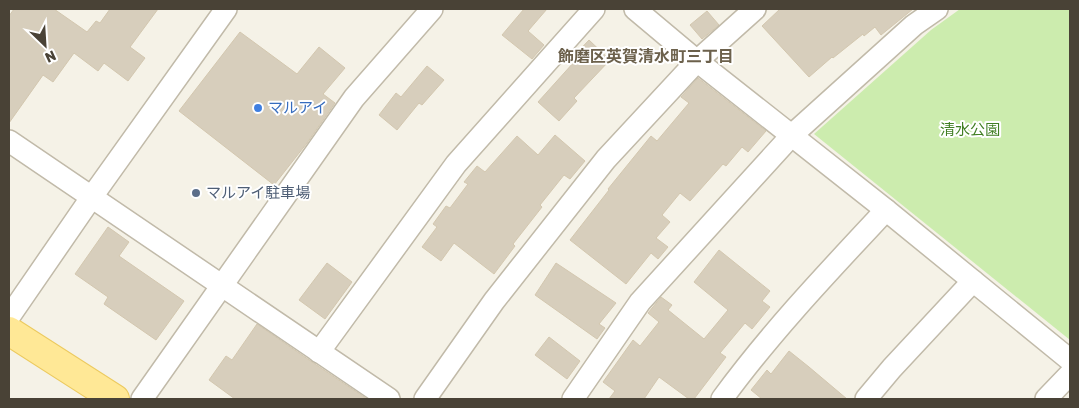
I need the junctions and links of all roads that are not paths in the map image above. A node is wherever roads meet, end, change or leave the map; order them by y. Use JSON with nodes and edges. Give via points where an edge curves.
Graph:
{"nodes":[{"id":1,"x":226,"y":9,"type":"edge"},
{"id":2,"x":432,"y":9,"type":"edge"},
{"id":3,"x":594,"y":9,"type":"edge"},
{"id":4,"x":635,"y":9,"type":"edge"},
{"id":5,"x":755,"y":9,"type":"edge"},
{"id":6,"x":937,"y":9,"type":"edge"},
{"id":7,"x":697,"y":61,"type":"junction"},
{"id":8,"x":792,"y":135,"type":"junction"},
{"id":9,"x":9,"y":141,"type":"edge"},
{"id":10,"x":90,"y":198,"type":"junction"},
{"id":11,"x":886,"y":210,"type":"junction"},
{"id":12,"x":973,"y":281,"type":"junction"},
{"id":13,"x":222,"y":286,"type":"junction"},
{"id":14,"x":9,"y":316,"type":"edge"},
{"id":15,"x":9,"y":331,"type":"edge"},
{"id":16,"x":319,"y":352,"type":"junction"},
{"id":17,"x":1070,"y":360,"type":"edge"},
{"id":18,"x":1070,"y":374,"type":"edge"},
{"id":19,"x":115,"y":399,"type":"edge"},
{"id":20,"x":142,"y":399,"type":"edge"},
{"id":21,"x":389,"y":399,"type":"edge"},
{"id":22,"x":425,"y":399,"type":"edge"},
{"id":23,"x":573,"y":399,"type":"edge"},
{"id":24,"x":722,"y":399,"type":"edge"},
{"id":25,"x":866,"y":399,"type":"edge"},
{"id":26,"x":1046,"y":399,"type":"edge"}],
"edges":[{"from":1,"to":10,"type":"street"},
{"from":2,"to":13,"type":"street","via":[[354,98]]},
{"from":3,"to":16,"type":"street","via":[[456,164]]},
{"from":4,"to":7,"type":"street"},
{"from":5,"to":7,"type":"street"},
{"from":6,"to":8,"type":"street","via":[[914,25]]},
{"from":7,"to":8,"type":"street"},
{"from":7,"to":22,"type":"street","via":[[606,159],[494,302]]},
{"from":8,"to":11,"type":"street"},
{"from":8,"to":23,"type":"street","via":[[640,302]]},
{"from":9,"to":10,"type":"street"},
{"from":10,"to":13,"type":"street"},
{"from":10,"to":14,"type":"street"},
{"from":11,"to":12,"type":"street"},
{"from":11,"to":24,"type":"street","via":[[799,304]]},
{"from":12,"to":17,"type":"street"},
{"from":12,"to":25,"type":"street"},
{"from":13,"to":16,"type":"street"},
{"from":13,"to":20,"type":"street"},
{"from":15,"to":19,"type":"main road"},
{"from":16,"to":21,"type":"street"},
{"from":18,"to":26,"type":"street"}]}
